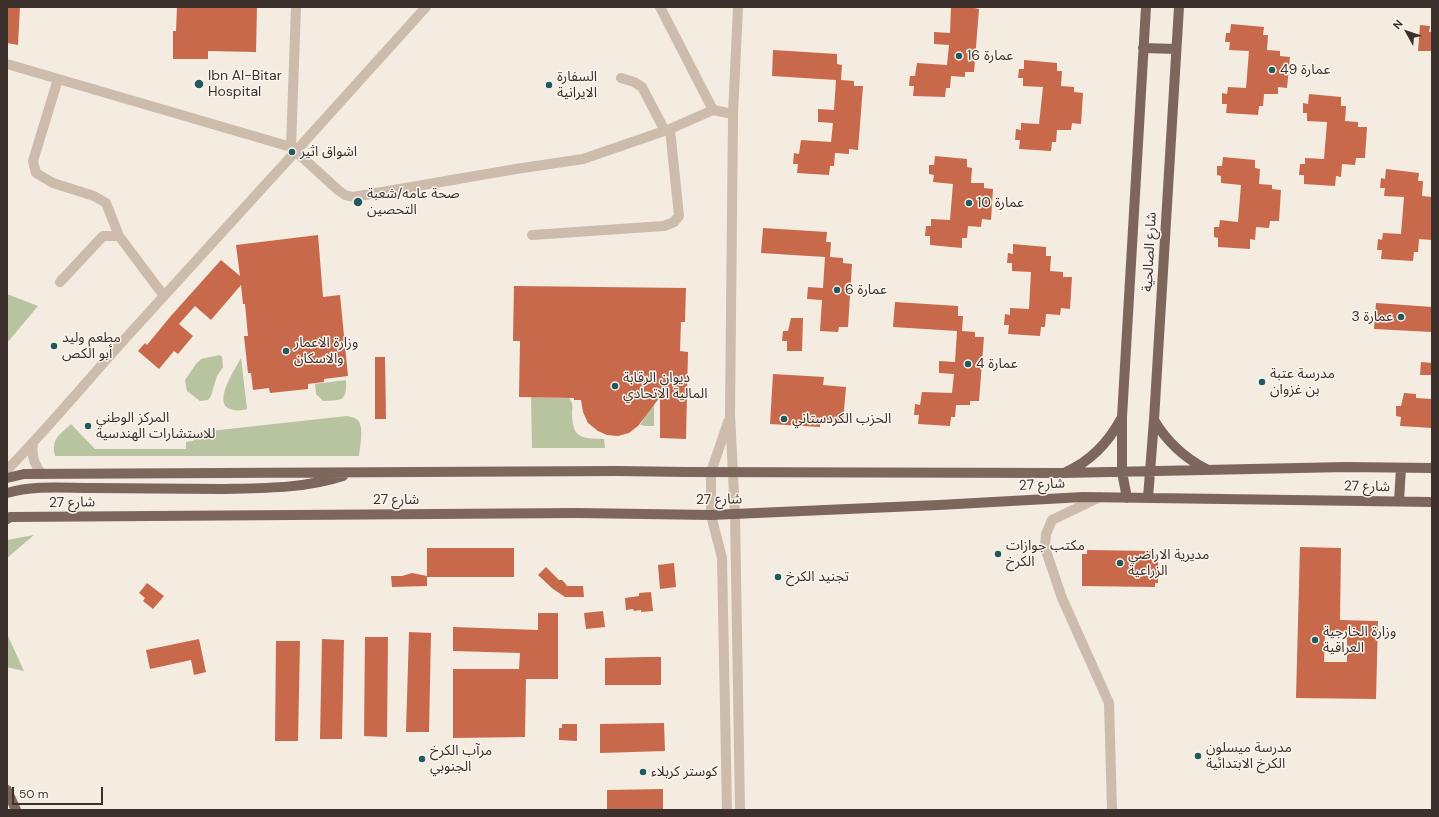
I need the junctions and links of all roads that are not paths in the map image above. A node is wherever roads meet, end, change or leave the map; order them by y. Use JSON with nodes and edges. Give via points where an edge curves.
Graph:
{"nodes":[{"id":1,"x":296,"y":7,"type":"edge"},
{"id":2,"x":426,"y":7,"type":"edge"},
{"id":3,"x":660,"y":7,"type":"edge"},
{"id":4,"x":738,"y":7,"type":"edge"},
{"id":5,"x":1146,"y":7,"type":"edge"},
{"id":6,"x":1178,"y":7,"type":"edge"},
{"id":7,"x":1144,"y":48,"type":"junction"},
{"id":8,"x":1176,"y":50,"type":"junction"},
{"id":9,"x":7,"y":64,"type":"edge"},
{"id":10,"x":621,"y":78,"type":"dead end"},
{"id":11,"x":58,"y":79,"type":"junction"},
{"id":12,"x":713,"y":110,"type":"junction"},
{"id":13,"x":733,"y":114,"type":"junction"},
{"id":14,"x":668,"y":130,"type":"junction"},
{"id":15,"x":294,"y":150,"type":"junction"},
{"id":16,"x":532,"y":235,"type":"dead end"},
{"id":17,"x":119,"y":236,"type":"junction"},
{"id":18,"x":60,"y":282,"type":"dead end"},
{"id":19,"x":164,"y":296,"type":"junction"},
{"id":20,"x":730,"y":414,"type":"junction"},
{"id":21,"x":1122,"y":417,"type":"junction"},
{"id":22,"x":1154,"y":420,"type":"junction"},
{"id":23,"x":33,"y":444,"type":"junction"},
{"id":24,"x":1401,"y":468,"type":"junction"},
{"id":25,"x":1432,"y":468,"type":"edge"},
{"id":26,"x":1206,"y":469,"type":"junction"},
{"id":27,"x":7,"y":470,"type":"edge"},
{"id":28,"x":1150,"y":471,"type":"junction"},
{"id":29,"x":711,"y":472,"type":"junction"},
{"id":30,"x":732,"y":472,"type":"junction"},
{"id":31,"x":1122,"y":472,"type":"junction"},
{"id":32,"x":352,"y":473,"type":"junction"},
{"id":33,"x":42,"y":474,"type":"junction"},
{"id":34,"x":1062,"y":474,"type":"junction"},
{"id":35,"x":7,"y":478,"type":"edge"},
{"id":36,"x":7,"y":493,"type":"edge"},
{"id":37,"x":1100,"y":497,"type":"junction"},
{"id":38,"x":1127,"y":498,"type":"junction"},
{"id":39,"x":1148,"y":498,"type":"junction"},
{"id":40,"x":1399,"y":501,"type":"junction"},
{"id":41,"x":1432,"y":502,"type":"edge"},
{"id":42,"x":735,"y":514,"type":"junction"},
{"id":43,"x":711,"y":515,"type":"junction"},
{"id":44,"x":7,"y":519,"type":"edge"},
{"id":45,"x":7,"y":790,"type":"edge"},
{"id":46,"x":16,"y":810,"type":"edge"},
{"id":47,"x":727,"y":810,"type":"edge"},
{"id":48,"x":740,"y":810,"type":"edge"},
{"id":49,"x":1112,"y":810,"type":"edge"}],
"edges":[{"from":1,"to":15,"type":"street"},
{"from":2,"to":15,"type":"street"},
{"from":3,"to":12,"type":"street"},
{"from":4,"to":13,"type":"street"},
{"from":5,"to":7,"type":"main road","name":"شارع الصالحية"},
{"from":6,"to":8,"type":"main road","name":"شارع الصالحية"},
{"from":7,"to":8,"type":"main road"},
{"from":7,"to":21,"type":"main road","name":"شارع الصالحية"},
{"from":8,"to":22,"type":"main road","name":"شارع الصالحية"},
{"from":9,"to":11,"type":"street"},
{"from":10,"to":14,"type":"street","via":[[642,87]]},
{"from":11,"to":15,"type":"street"},
{"from":11,"to":17,"type":"street","via":[[33,161],[36,173],[54,183],[94,196],[106,204]]},
{"from":12,"to":13,"type":"street"},
{"from":12,"to":14,"type":"street"},
{"from":13,"to":20,"type":"street"},
{"from":14,"to":15,"type":"street","via":[[582,158],[353,197],[338,190]]},
{"from":14,"to":16,"type":"street","via":[[679,216],[674,222],[664,226]]},
{"from":15,"to":19,"type":"street"},
{"from":17,"to":18,"type":"street","via":[[103,236]]},
{"from":17,"to":19,"type":"street"},
{"from":19,"to":23,"type":"street"},
{"from":20,"to":29,"type":"street"},
{"from":20,"to":30,"type":"street"},
{"from":21,"to":31,"type":"main road","name":"شارع الصالحية"},
{"from":21,"to":34,"type":"main road","via":[[1097,451],[1075,468]]},
{"from":22,"to":26,"type":"main road","via":[[1181,454]]},
{"from":22,"to":28,"type":"main road","name":"شارع الصالحية"},
{"from":23,"to":27,"type":"street"},
{"from":23,"to":33,"type":"street","via":[[33,460]]},
{"from":24,"to":25,"type":"main road","name":"شارع 27"},
{"from":24,"to":26,"type":"main road","name":"شارع 27"},
{"from":24,"to":40,"type":"main road"},
{"from":26,"to":28,"type":"main road","name":"شارع 27"},
{"from":28,"to":31,"type":"main road","name":"شارع 27"},
{"from":28,"to":39,"type":"main road","name":"شارع الصالحية"},
{"from":29,"to":30,"type":"main road","name":"شارع 27"},
{"from":29,"to":32,"type":"main road","name":"شارع 27"},
{"from":29,"to":43,"type":"street"},
{"from":30,"to":34,"type":"main road","name":"شارع 27"},
{"from":30,"to":42,"type":"street"},
{"from":31,"to":34,"type":"main road","name":"شارع 27"},
{"from":31,"to":38,"type":"main road","name":"شارع الصالحية"},
{"from":32,"to":33,"type":"main road","name":"شارع 27"},
{"from":32,"to":36,"type":"main road","via":[[326,482],[291,488],[39,488]]},
{"from":33,"to":35,"type":"main road","name":"شارع 27","via":[[24,474]]},
{"from":37,"to":38,"type":"main road","name":"شارع 27"},
{"from":37,"to":42,"type":"main road","name":"شارع 27"},
{"from":37,"to":49,"type":"street","via":[[1052,520],[1046,534],[1045,548],[1062,598],[1109,703]]},
{"from":38,"to":39,"type":"main road","name":"شارع 27"},
{"from":39,"to":40,"type":"main road","name":"شارع 27"},
{"from":40,"to":41,"type":"main road","name":"شارع 27"},
{"from":42,"to":43,"type":"main road","name":"شارع 27"},
{"from":42,"to":48,"type":"street"},
{"from":43,"to":44,"type":"main road","name":"شارع 27","via":[[569,513]]},
{"from":43,"to":47,"type":"street","via":[[722,558]]},
{"from":45,"to":46,"type":"main road"}]}
